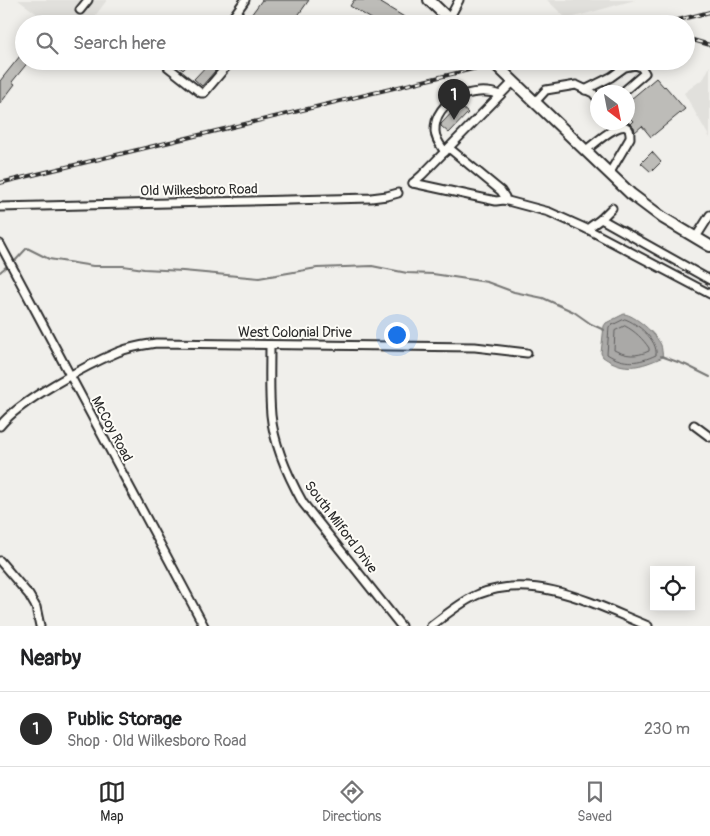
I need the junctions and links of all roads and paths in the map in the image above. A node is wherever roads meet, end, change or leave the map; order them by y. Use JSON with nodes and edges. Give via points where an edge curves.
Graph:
{"nodes":[{"id":1,"x":88,"y":0,"type":"edge"},
{"id":2,"x":245,"y":0,"type":"edge"},
{"id":3,"x":429,"y":0,"type":"edge"},
{"id":4,"x":459,"y":0,"type":"edge"},
{"id":5,"x":80,"y":10,"type":"dead end"},
{"id":6,"x":234,"y":15,"type":"edge"},
{"id":7,"x":445,"y":15,"type":"edge"},
{"id":8,"x":454,"y":15,"type":"edge"},
{"id":9,"x":172,"y":70,"type":"edge"},
{"id":10,"x":223,"y":70,"type":"edge"},
{"id":11,"x":501,"y":70,"type":"edge"},
{"id":12,"x":621,"y":70,"type":"edge"},
{"id":13,"x":643,"y":70,"type":"edge"},
{"id":14,"x":513,"y":82,"type":"junction"},
{"id":15,"x":595,"y":85,"type":"edge"},
{"id":16,"x":631,"y":85,"type":"edge"},
{"id":17,"x":590,"y":88,"type":"edge"},
{"id":18,"x":585,"y":90,"type":"junction"},
{"id":19,"x":590,"y":92,"type":"edge"},
{"id":20,"x":500,"y":95,"type":"junction"},
{"id":21,"x":534,"y":102,"type":"junction"},
{"id":22,"x":611,"y":130,"type":"edge"},
{"id":23,"x":628,"y":130,"type":"edge"},
{"id":24,"x":447,"y":150,"type":"junction"},
{"id":25,"x":585,"y":151,"type":"junction"},
{"id":26,"x":609,"y":174,"type":"junction"},
{"id":27,"x":398,"y":193,"type":"dead end"},
{"id":28,"x":504,"y":200,"type":"junction"},
{"id":29,"x":0,"y":207,"type":"edge"},
{"id":30,"x":612,"y":208,"type":"dead end"},
{"id":31,"x":710,"y":215,"type":"edge"},
{"id":32,"x":601,"y":219,"type":"junction"},
{"id":33,"x":587,"y":229,"type":"junction"},
{"id":34,"x":696,"y":237,"type":"junction"},
{"id":35,"x":0,"y":244,"type":"edge"},
{"id":36,"x":710,"y":246,"type":"edge"},
{"id":37,"x":710,"y":280,"type":"edge"},
{"id":38,"x":710,"y":294,"type":"edge"},
{"id":39,"x":270,"y":345,"type":"junction"},
{"id":40,"x":527,"y":353,"type":"dead end"},
{"id":41,"x":70,"y":377,"type":"junction"},
{"id":42,"x":694,"y":425,"type":"dead end"},
{"id":43,"x":0,"y":426,"type":"edge"},
{"id":44,"x":710,"y":437,"type":"edge"},
{"id":45,"x":0,"y":561,"type":"edge"},
{"id":46,"x":40,"y":626,"type":"edge"},
{"id":47,"x":204,"y":626,"type":"edge"},
{"id":48,"x":402,"y":626,"type":"edge"},
{"id":49,"x":431,"y":626,"type":"edge"},
{"id":50,"x":648,"y":626,"type":"edge"}],
"edges":[{"from":1,"to":5,"type":"street"},
{"from":2,"to":6,"type":"street"},
{"from":3,"to":7,"type":"highway"},
{"from":4,"to":8,"type":"street"},
{"from":9,"to":10,"type":"street","via":[[201,93]]},
{"from":11,"to":14,"type":"highway"},
{"from":12,"to":15,"type":"street"},
{"from":13,"to":16,"type":"street","via":[[645,73]]},
{"from":14,"to":20,"type":"street"},
{"from":14,"to":21,"type":"highway"},
{"from":17,"to":18,"type":"street"},
{"from":18,"to":19,"type":"street"},
{"from":18,"to":21,"type":"street","via":[[576,85],[546,90]]},
{"from":20,"to":24,"type":"street"},
{"from":20,"to":24,"type":"street","via":[[484,91],[466,94],[451,101],[441,111],[436,137]]},
{"from":21,"to":25,"type":"highway"},
{"from":22,"to":25,"type":"street"},
{"from":23,"to":26,"type":"street","via":[[631,134]]},
{"from":24,"to":28,"type":"street","via":[[502,191],[506,197]]},
{"from":24,"to":28,"type":"street","via":[[412,183]]},
{"from":25,"to":26,"type":"highway"},
{"from":26,"to":34,"type":"highway","via":[[655,212]]},
{"from":27,"to":29,"type":"street","name":"Old Wilkesboro Road","via":[[371,198]]},
{"from":28,"to":33,"type":"street","via":[[549,212]]},
{"from":30,"to":32,"type":"street"},
{"from":31,"to":34,"type":"street"},
{"from":32,"to":33,"type":"street"},
{"from":32,"to":37,"type":"street"},
{"from":33,"to":38,"type":"street"},
{"from":34,"to":36,"type":"highway"},
{"from":35,"to":41,"type":"street","name":"McCoy Road"},
{"from":39,"to":40,"type":"street","name":"West Colonial Drive","via":[[475,346]]},
{"from":39,"to":41,"type":"street","name":"West Colonial Drive","via":[[156,343],[119,352]]},
{"from":39,"to":48,"type":"street","name":"South Milford Drive","via":[[271,416],[293,485],[303,503]]},
{"from":41,"to":43,"type":"street","name":"West Colonial Drive","via":[[15,411]]},
{"from":41,"to":47,"type":"street","name":"McCoy Road"},
{"from":42,"to":44,"type":"street"},
{"from":45,"to":46,"type":"street","via":[[29,595],[36,607]]},
{"from":49,"to":50,"type":"street","via":[[479,594],[512,587],[571,595]]}]}
